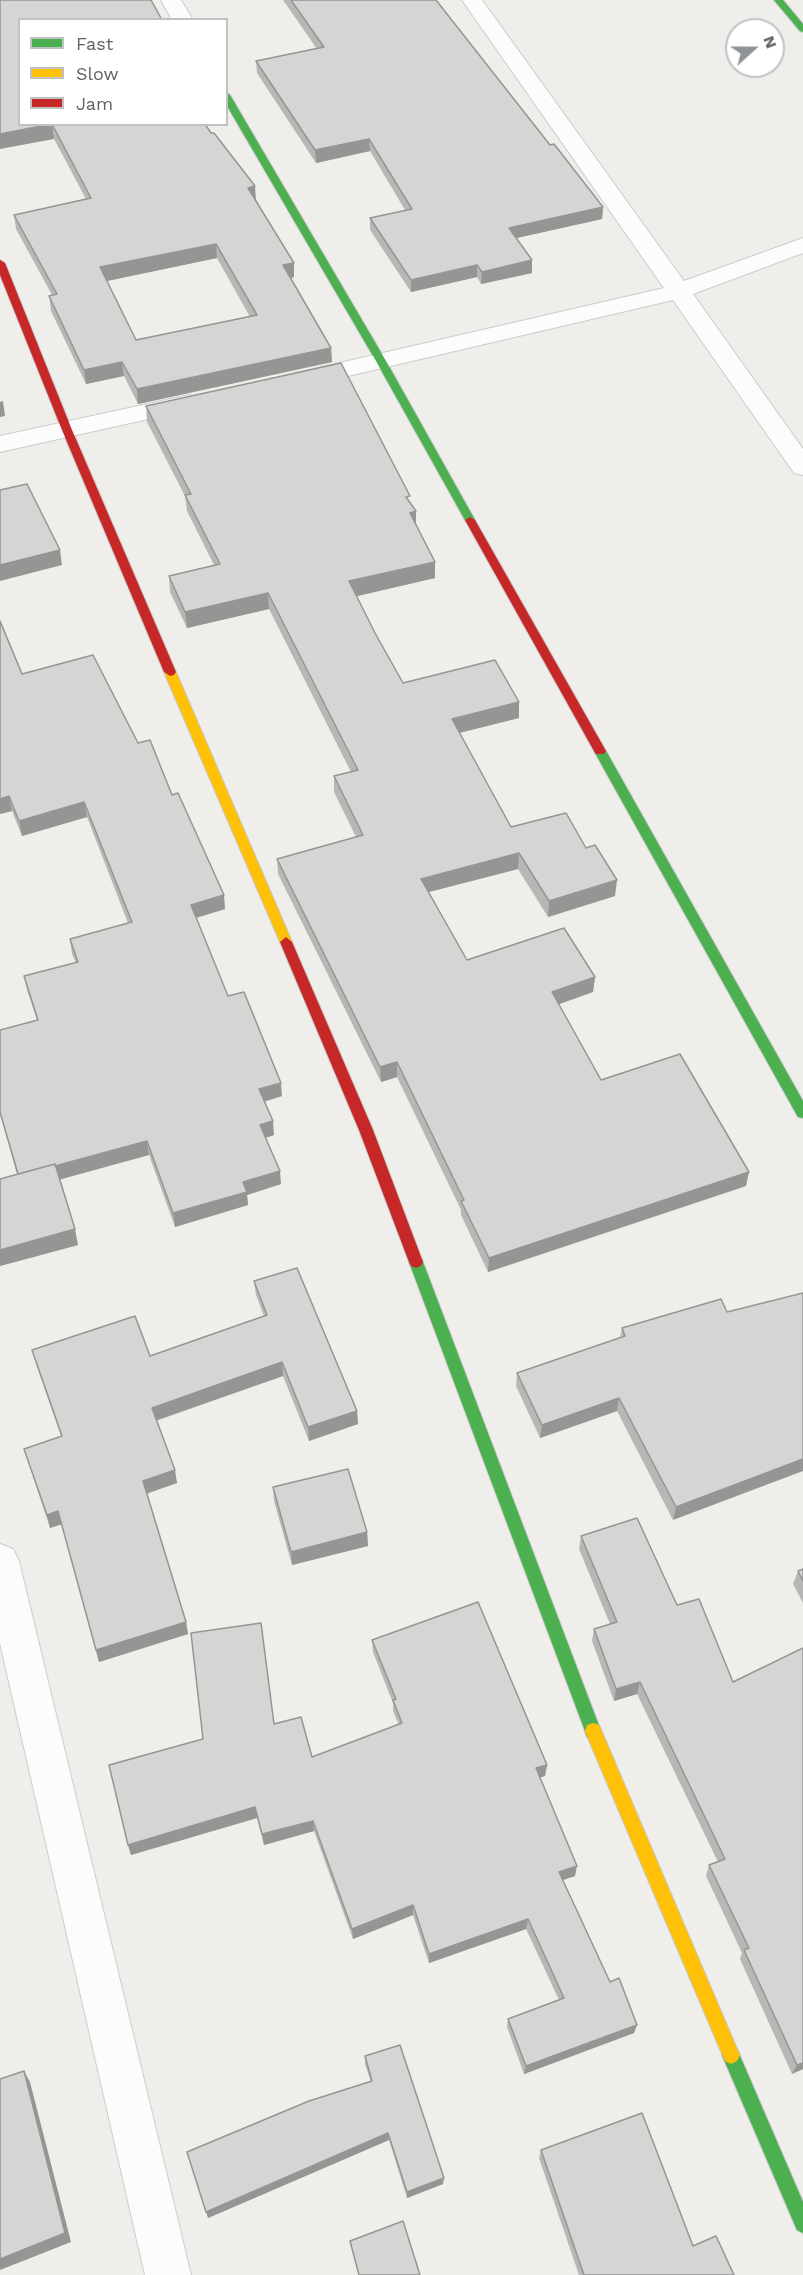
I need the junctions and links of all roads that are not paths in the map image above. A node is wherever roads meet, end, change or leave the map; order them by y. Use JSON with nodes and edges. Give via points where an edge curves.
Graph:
{"nodes":[{"id":1,"x":171,"y":0,"type":"edge"},
{"id":2,"x":472,"y":0,"type":"edge"},
{"id":3,"x":778,"y":0,"type":"edge"},
{"id":4,"x":182,"y":18,"type":"edge"},
{"id":5,"x":803,"y":29,"type":"edge"},
{"id":6,"x":228,"y":98,"type":"edge"},
{"id":7,"x":803,"y":245,"type":"edge"},
{"id":8,"x":0,"y":263,"type":"edge"},
{"id":9,"x":677,"y":292,"type":"junction"},
{"id":10,"x":381,"y":361,"type":"junction"},
{"id":11,"x":276,"y":384,"type":"edge"},
{"id":12,"x":206,"y":399,"type":"edge"},
{"id":13,"x":66,"y":430,"type":"junction"},
{"id":14,"x":0,"y":444,"type":"edge"},
{"id":15,"x":803,"y":467,"type":"edge"},
{"id":16,"x":803,"y":1113,"type":"edge"},
{"id":17,"x":0,"y":1561,"type":"edge"},
{"id":18,"x":803,"y":2224,"type":"edge"},
{"id":19,"x":168,"y":2275,"type":"edge"}],
"edges":[{"from":1,"to":4,"type":"street"},
{"from":2,"to":9,"type":"street"},
{"from":3,"to":5,"type":"street"},
{"from":6,"to":10,"type":"street"},
{"from":7,"to":9,"type":"street"},
{"from":8,"to":13,"type":"street"},
{"from":9,"to":10,"type":"street"},
{"from":9,"to":15,"type":"street"},
{"from":10,"to":11,"type":"street"},
{"from":10,"to":16,"type":"street"},
{"from":12,"to":13,"type":"street"},
{"from":13,"to":14,"type":"street"},
{"from":13,"to":18,"type":"street","via":[[366,1130],[600,1749]]},
{"from":17,"to":19,"type":"street"}]}
